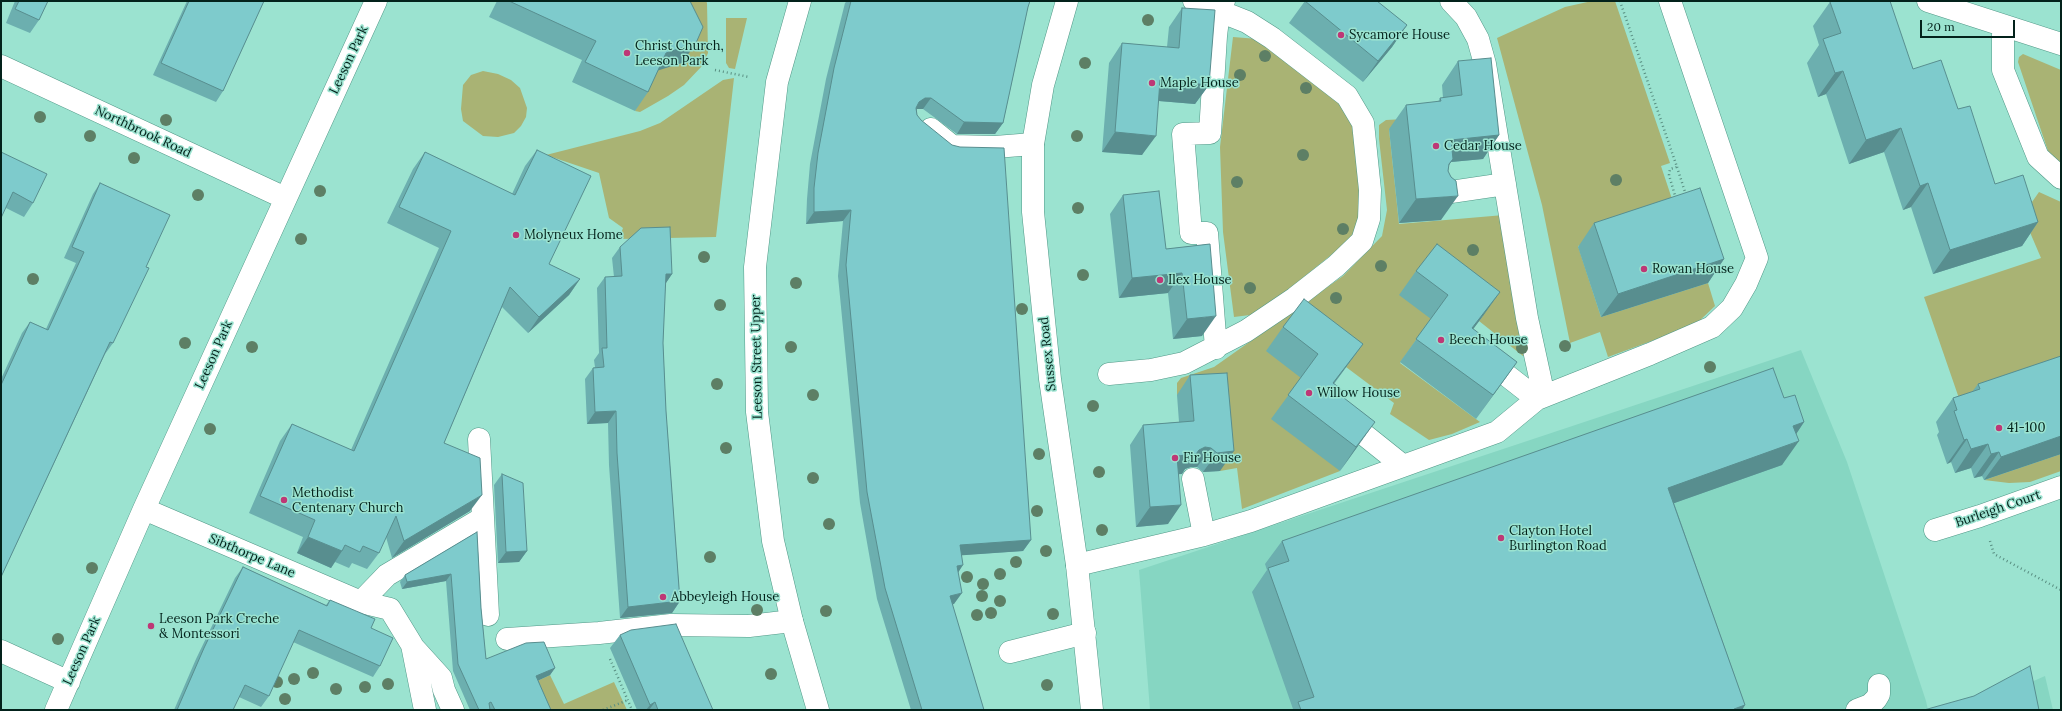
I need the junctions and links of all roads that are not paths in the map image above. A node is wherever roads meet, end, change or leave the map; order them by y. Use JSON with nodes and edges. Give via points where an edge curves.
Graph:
{"nodes":[{"id":1,"x":376,"y":1,"type":"edge"},
{"id":2,"x":800,"y":1,"type":"edge"},
{"id":3,"x":1067,"y":1,"type":"edge"},
{"id":4,"x":1194,"y":1,"type":"edge"},
{"id":5,"x":1451,"y":1,"type":"edge"},
{"id":6,"x":1670,"y":1,"type":"edge"},
{"id":7,"x":1928,"y":1,"type":"edge"},
{"id":8,"x":1222,"y":6,"type":"edge"},
{"id":9,"x":2004,"y":26,"type":"junction"},
{"id":10,"x":2061,"y":44,"type":"edge"},
{"id":11,"x":1,"y":66,"type":"edge"},
{"id":12,"x":921,"y":121,"type":"edge"},
{"id":13,"x":1033,"y":144,"type":"junction"},
{"id":14,"x":2061,"y":178,"type":"edge"},
{"id":15,"x":1505,"y":184,"type":"junction"},
{"id":16,"x":1444,"y":193,"type":"edge"},
{"id":17,"x":285,"y":198,"type":"junction"},
{"id":18,"x":1216,"y":348,"type":"junction"},
{"id":19,"x":1487,"y":360,"type":"edge"},
{"id":20,"x":1109,"y":374,"type":"dead end"},
{"id":21,"x":1541,"y":398,"type":"junction"},
{"id":22,"x":1335,"y":412,"type":"edge"},
{"id":23,"x":479,"y":439,"type":"dead end"},
{"id":24,"x":1402,"y":465,"type":"junction"},
{"id":25,"x":1193,"y":479,"type":"edge"},
{"id":26,"x":2061,"y":488,"type":"edge"},
{"id":27,"x":144,"y":509,"type":"junction"},
{"id":28,"x":483,"y":518,"type":"junction"},
{"id":29,"x":1935,"y":530,"type":"dead end"},
{"id":30,"x":1204,"y":535,"type":"junction"},
{"id":31,"x":1077,"y":565,"type":"junction"},
{"id":32,"x":361,"y":602,"type":"junction"},
{"id":33,"x":488,"y":616,"type":"dead end"},
{"id":34,"x":792,"y":622,"type":"junction"},
{"id":35,"x":1085,"y":633,"type":"junction"},
{"id":36,"x":507,"y":639,"type":"dead end"},
{"id":37,"x":412,"y":645,"type":"junction"},
{"id":38,"x":1,"y":651,"type":"edge"},
{"id":39,"x":1010,"y":652,"type":"dead end"},
{"id":40,"x":69,"y":682,"type":"junction"},
{"id":41,"x":1879,"y":685,"type":"dead end"},
{"id":42,"x":56,"y":710,"type":"edge"},
{"id":43,"x":425,"y":710,"type":"edge"},
{"id":44,"x":453,"y":710,"type":"edge"},
{"id":45,"x":818,"y":710,"type":"edge"},
{"id":46,"x":1092,"y":710,"type":"edge"},
{"id":47,"x":1857,"y":710,"type":"edge"}],
"edges":[{"from":1,"to":17,"type":"main road","name":"Leeson Park"},
{"from":2,"to":34,"type":"main road","name":"Leeson Street Upper","via":[[777,82],[755,267],[757,412],[772,541]]},
{"from":3,"to":13,"type":"main road","name":"Sussex Road","via":[[1043,85]]},
{"from":4,"to":8,"type":"main road"},
{"from":5,"to":15,"type":"main road","via":[[1466,16],[1478,40],[1493,104]]},
{"from":6,"to":21,"type":"main road","via":[[1757,258],[1732,308],[1712,327]]},
{"from":7,"to":9,"type":"main road"},
{"from":8,"to":18,"type":"main road","via":[[1216,36],[1210,133],[1183,134],[1190,233],[1207,233]]},
{"from":8,"to":18,"type":"main road","via":[[1272,38],[1347,96],[1363,123],[1370,190],[1369,219],[1362,241],[1336,266],[1295,298],[1246,332]]},
{"from":9,"to":10,"type":"main road"},
{"from":9,"to":14,"type":"main road","via":[[2003,70],[2038,157]]},
{"from":11,"to":17,"type":"main road","name":"Northbrook Road"},
{"from":12,"to":13,"type":"main road","via":[[952,146],[995,147]]},
{"from":13,"to":31,"type":"main road","name":"Sussex Road","via":[[1033,212],[1050,379]]},
{"from":15,"to":16,"type":"main road"},
{"from":15,"to":21,"type":"main road"},
{"from":17,"to":27,"type":"main road","name":"Leeson Park"},
{"from":18,"to":20,"type":"main road","via":[[1184,362],[1151,370]]},
{"from":19,"to":21,"type":"main road"},
{"from":21,"to":24,"type":"main road","via":[[1497,432]]},
{"from":22,"to":24,"type":"main road"},
{"from":23,"to":28,"type":"main road"},
{"from":24,"to":30,"type":"main road","via":[[1251,521]]},
{"from":25,"to":30,"type":"main road"},
{"from":26,"to":29,"type":"main road","name":"Burleigh Court"},
{"from":27,"to":32,"type":"main road","name":"Sibthorpe Lane"},
{"from":27,"to":40,"type":"main road","name":"Leeson Park"},
{"from":28,"to":32,"type":"main road","via":[[387,575]]},
{"from":28,"to":33,"type":"main road"},
{"from":30,"to":31,"type":"main road"},
{"from":31,"to":35,"type":"main road","name":"Sussex Road"},
{"from":32,"to":37,"type":"main road","name":"Sibthorpe Lane","via":[[390,609]]},
{"from":34,"to":36,"type":"main road","via":[[749,626],[671,625]]},
{"from":34,"to":45,"type":"main road","name":"Leeson Street Upper"},
{"from":35,"to":39,"type":"main road"},
{"from":35,"to":46,"type":"main road","name":"Sussex Road"},
{"from":37,"to":43,"type":"main road","name":"Sibthorpe Lane"},
{"from":37,"to":44,"type":"main road","via":[[441,678]]},
{"from":38,"to":40,"type":"main road"},
{"from":40,"to":42,"type":"main road","name":"Leeson Park"},
{"from":41,"to":47,"type":"main road","via":[[1876,699],[1870,705]]}]}
